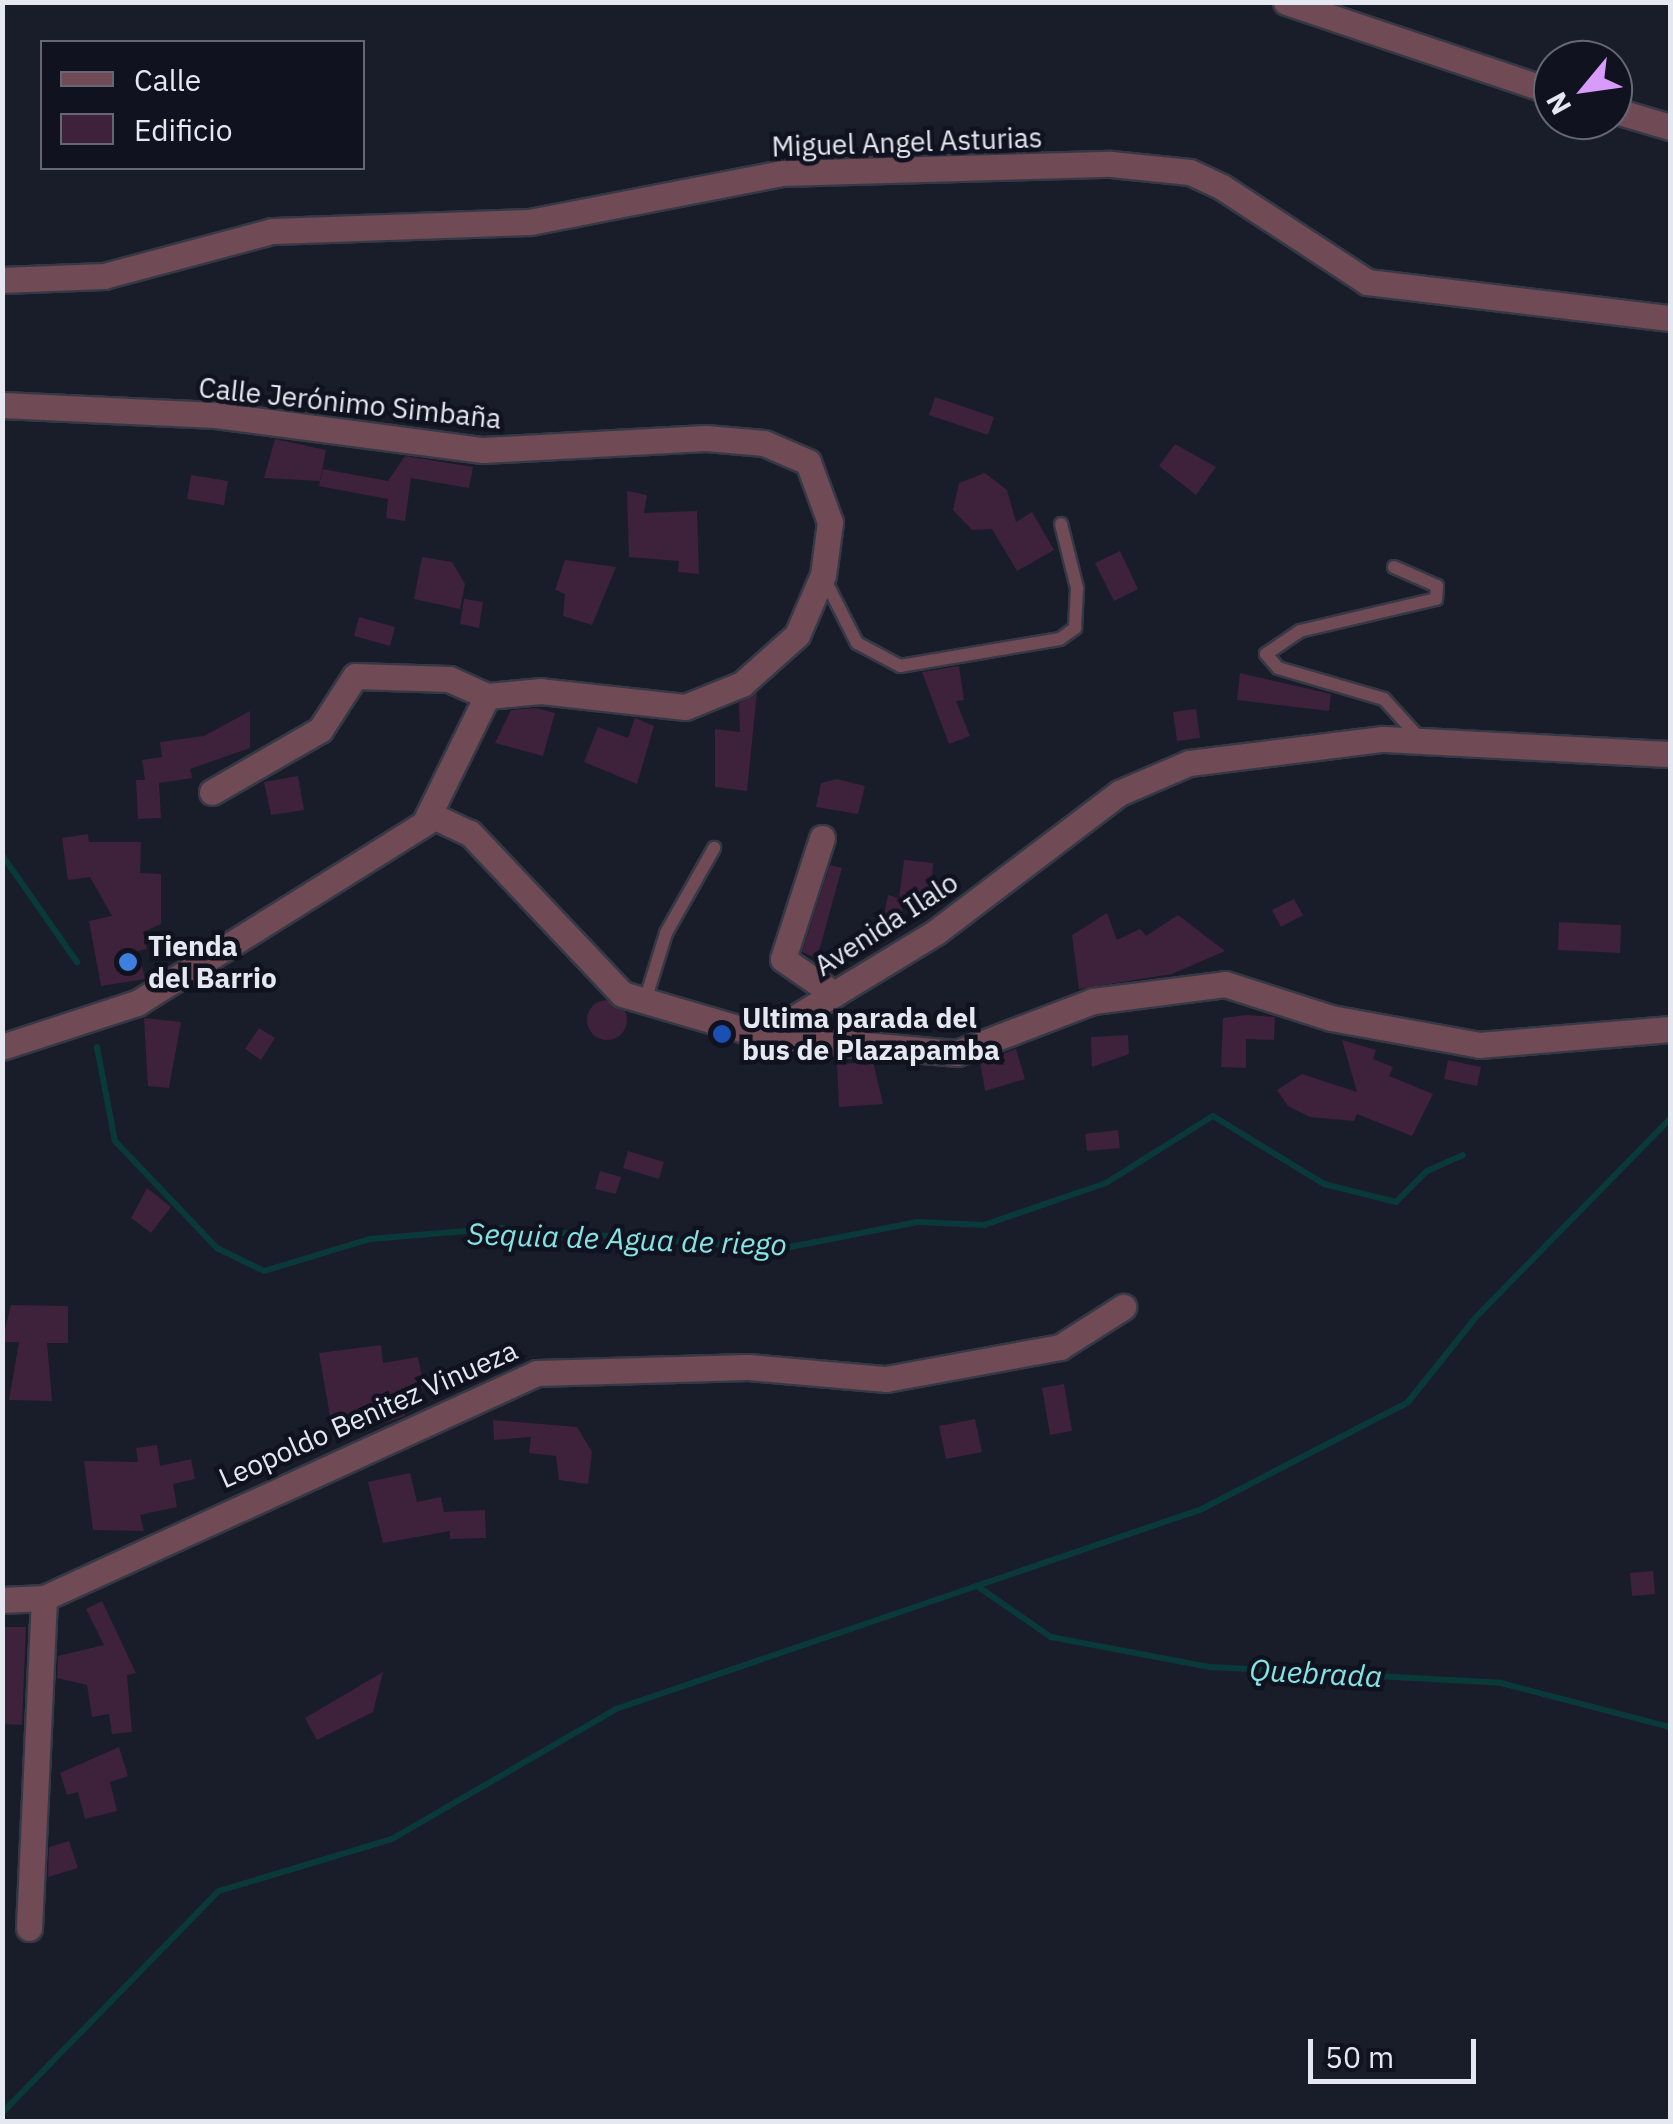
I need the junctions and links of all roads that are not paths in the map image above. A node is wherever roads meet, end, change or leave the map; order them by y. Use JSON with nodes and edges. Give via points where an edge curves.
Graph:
{"nodes":[{"id":1,"x":1286,"y":2,"type":"edge"},
{"id":2,"x":1533,"y":85,"type":"edge"},
{"id":3,"x":1633,"y":116,"type":"edge"},
{"id":4,"x":1670,"y":127,"type":"edge"},
{"id":5,"x":2,"y":280,"type":"edge"},
{"id":6,"x":1670,"y":318,"type":"edge"},
{"id":7,"x":2,"y":405,"type":"edge"},
{"id":8,"x":1062,"y":524,"type":"dead end"},
{"id":9,"x":1394,"y":566,"type":"dead end"},
{"id":10,"x":823,"y":576,"type":"junction"},
{"id":11,"x":487,"y":696,"type":"junction"},
{"id":12,"x":1422,"y":742,"type":"junction"},
{"id":13,"x":1670,"y":754,"type":"edge"},
{"id":14,"x":212,"y":792,"type":"dead end"},
{"id":15,"x":426,"y":820,"type":"junction"},
{"id":16,"x":822,"y":838,"type":"dead end"},
{"id":17,"x":714,"y":848,"type":"dead end"},
{"id":18,"x":834,"y":994,"type":"junction"},
{"id":19,"x":644,"y":1003,"type":"junction"},
{"id":20,"x":1670,"y":1029,"type":"edge"},
{"id":21,"x":765,"y":1036,"type":"junction"},
{"id":22,"x":2,"y":1047,"type":"edge"},
{"id":23,"x":1122,"y":1308,"type":"dead end"},
{"id":24,"x":44,"y":1598,"type":"junction"},
{"id":25,"x":2,"y":1600,"type":"edge"},
{"id":26,"x":29,"y":1928,"type":"dead end"}],
"edges":[{"from":1,"to":2,"type":"street"},
{"from":3,"to":4,"type":"street"},
{"from":5,"to":6,"type":"street","name":"Miguel Angel Asturias","via":[[104,276],[272,231],[530,222],[781,173],[1111,164],[1190,172],[1367,282]]},
{"from":7,"to":10,"type":"street","name":"Calle Jerónimo Simbaña","via":[[216,415],[483,450],[764,442],[808,462],[827,498]]},
{"from":8,"to":10,"type":"lane","via":[[1076,588],[1074,628],[1060,639],[900,666],[857,643]]},
{"from":9,"to":12,"type":"lane","via":[[1437,586],[1436,599],[1300,632],[1266,654],[1278,668],[1384,699]]},
{"from":10,"to":11,"type":"street","name":"Calle Jerónimo Simbaña","via":[[797,635],[742,684],[701,704]]},
{"from":11,"to":14,"type":"street","name":"Calle Jerónimo Simbaña","via":[[449,680],[355,676],[320,730]]},
{"from":11,"to":15,"type":"street"},
{"from":12,"to":13,"type":"street","name":"Avenida Ilalo"},
{"from":12,"to":18,"type":"street","name":"Avenida Ilalo","via":[[1314,741],[1189,762],[1120,793],[936,932]]},
{"from":15,"to":19,"type":"street","via":[[458,823],[608,984]]},
{"from":15,"to":22,"type":"street","via":[[136,1003]]},
{"from":16,"to":18,"type":"street","via":[[783,959]]},
{"from":17,"to":19,"type":"lane","via":[[666,933]]},
{"from":18,"to":21,"type":"street","name":"Avenida Ilalo"},
{"from":19,"to":21,"type":"street"},
{"from":20,"to":21,"type":"street","via":[[1479,1045],[1331,1018],[1225,984],[1093,1001],[957,1052]]},
{"from":23,"to":24,"type":"street","name":"Leopoldo Benitez Vinueza","via":[[1060,1347],[886,1379],[748,1367],[537,1373]]},
{"from":24,"to":25,"type":"street","name":"Leopoldo Benitez Vinueza"},
{"from":24,"to":26,"type":"street"}]}
